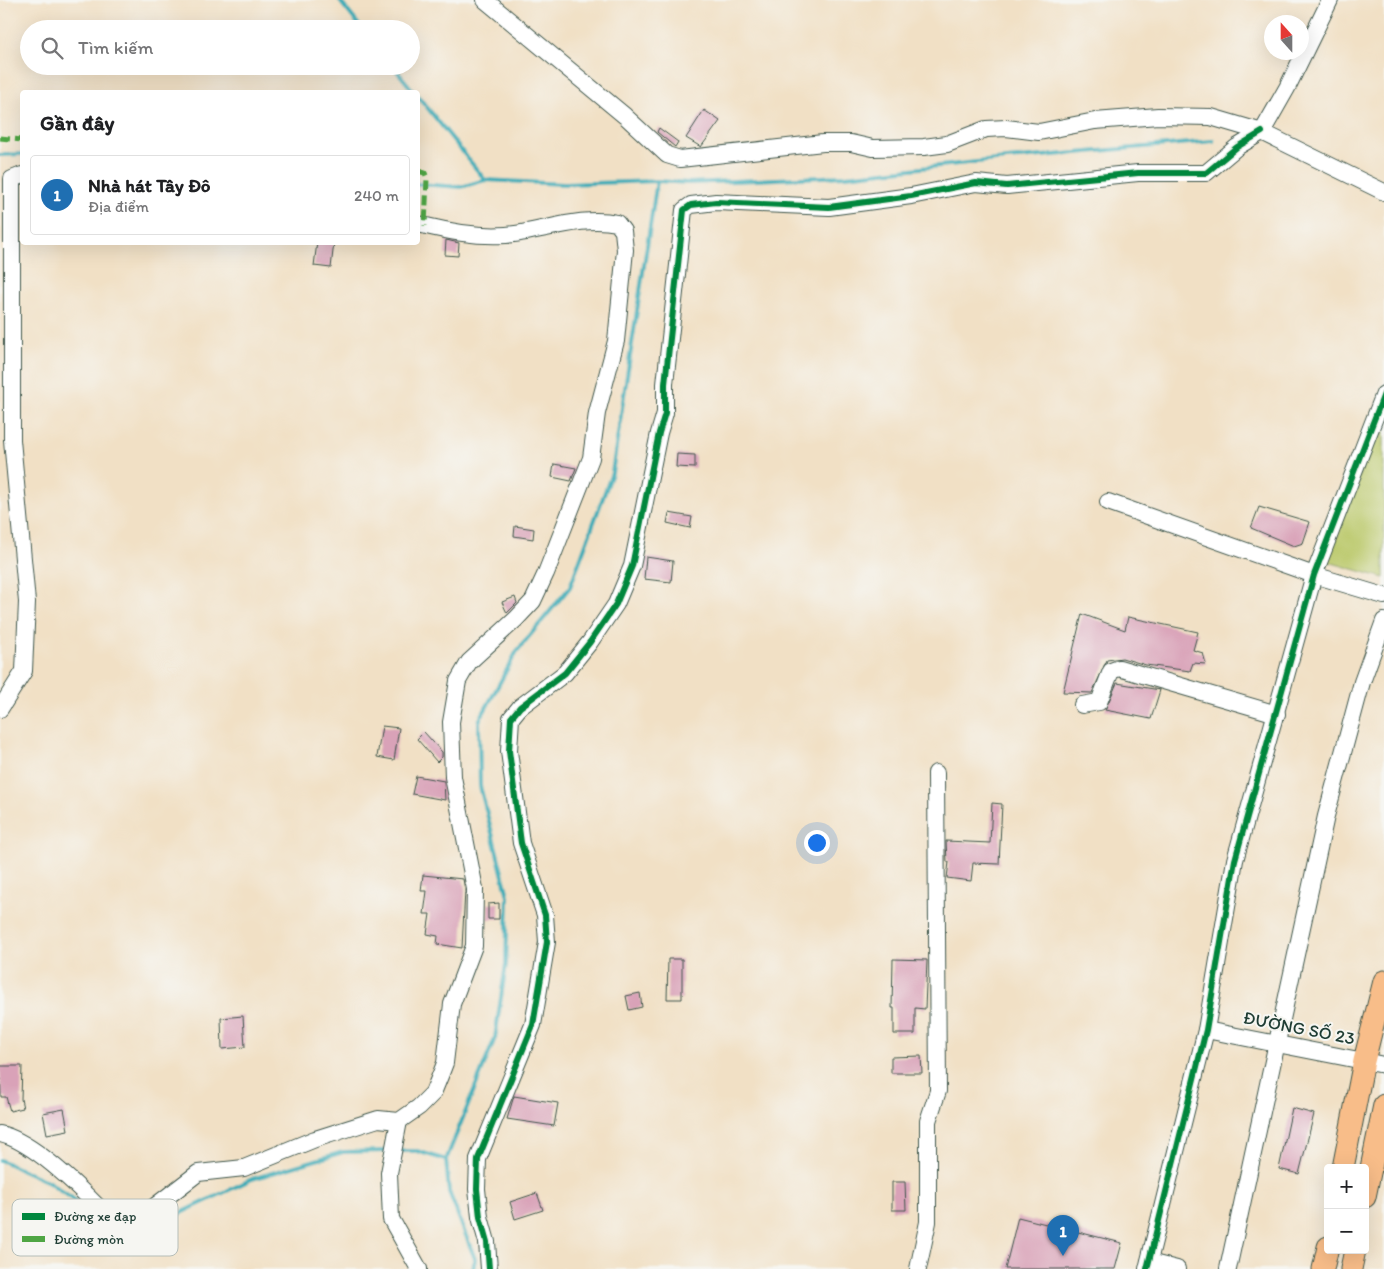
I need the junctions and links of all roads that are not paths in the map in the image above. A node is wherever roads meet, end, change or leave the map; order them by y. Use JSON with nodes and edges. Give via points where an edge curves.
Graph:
{"nodes":[{"id":1,"x":485,"y":0,"type":"edge"},
{"id":2,"x":1330,"y":0,"type":"edge"},
{"id":3,"x":1262,"y":132,"type":"junction"},
{"id":4,"x":20,"y":176,"type":"edge"},
{"id":5,"x":1384,"y":192,"type":"edge"},
{"id":6,"x":420,"y":224,"type":"edge"},
{"id":7,"x":1384,"y":394,"type":"edge"},
{"id":8,"x":1108,"y":502,"type":"dead end"},
{"id":9,"x":1314,"y":575,"type":"junction"},
{"id":10,"x":1384,"y":596,"type":"edge"},
{"id":11,"x":1384,"y":621,"type":"edge"},
{"id":12,"x":1082,"y":705,"type":"dead end"},
{"id":13,"x":0,"y":709,"type":"edge"},
{"id":14,"x":1276,"y":714,"type":"junction"},
{"id":15,"x":936,"y":773,"type":"dead end"},
{"id":16,"x":1384,"y":981,"type":"edge"},
{"id":17,"x":1206,"y":1030,"type":"junction"},
{"id":18,"x":1276,"y":1045,"type":"junction"},
{"id":19,"x":1374,"y":1063,"type":"edge"},
{"id":20,"x":1384,"y":1105,"type":"edge"},
{"id":21,"x":399,"y":1121,"type":"junction"},
{"id":22,"x":0,"y":1134,"type":"edge"},
{"id":23,"x":1344,"y":1164,"type":"edge"},
{"id":24,"x":1369,"y":1178,"type":"edge"},
{"id":25,"x":91,"y":1199,"type":"edge"},
{"id":26,"x":164,"y":1199,"type":"edge"},
{"id":27,"x":1326,"y":1254,"type":"edge"},
{"id":28,"x":1353,"y":1254,"type":"edge"},
{"id":29,"x":1148,"y":1265,"type":"edge"},
{"id":30,"x":418,"y":1269,"type":"edge"},
{"id":31,"x":489,"y":1269,"type":"edge"},
{"id":32,"x":918,"y":1269,"type":"edge"},
{"id":33,"x":1178,"y":1269,"type":"edge"},
{"id":34,"x":1228,"y":1269,"type":"edge"},
{"id":35,"x":1323,"y":1269,"type":"edge"},
{"id":36,"x":1351,"y":1269,"type":"edge"}],
"edges":[{"from":1,"to":3,"type":"street","via":[[632,121],[667,155],[680,159],[823,143],[851,143],[872,148],[947,144],[986,129],[1038,132],[1095,121],[1158,116],[1211,118]]},
{"from":2,"to":3,"type":"street"},
{"from":3,"to":5,"type":"street"},
{"from":3,"to":31,"type":"street","via":[[1237,147],[1206,173],[1138,172],[1007,186],[976,183],[829,207],[716,202],[691,205],[684,210],[665,384],[665,413],[632,566],[616,604],[590,642],[565,673],[520,707],[512,718],[509,751],[521,843],[545,915],[547,942],[532,1025],[478,1159],[477,1189]]},
{"from":4,"to":13,"type":"street","via":[[12,179],[12,440],[27,602],[25,661],[24,671]]},
{"from":6,"to":21,"type":"street","via":[[466,234],[507,235],[587,221],[608,221],[617,223],[623,231],[625,250],[616,341],[597,413],[591,458],[579,491],[533,601],[469,662],[458,681],[451,722],[452,759],[457,808],[476,889],[474,946],[452,1004],[445,1063],[433,1093]]},
{"from":7,"to":9,"type":"street"},
{"from":8,"to":9,"type":"street"},
{"from":9,"to":10,"type":"street"},
{"from":9,"to":14,"type":"street"},
{"from":11,"to":18,"type":"street","via":[[1362,682],[1326,816]]},
{"from":12,"to":14,"type":"street","via":[[1099,702],[1111,671],[1119,668]]},
{"from":14,"to":17,"type":"street","via":[[1235,860]]},
{"from":15,"to":32,"type":"street","via":[[938,1092],[928,1121],[928,1222]]},
{"from":16,"to":19,"type":"main road"},
{"from":17,"to":18,"type":"street","name":"ĐƯỜNG SỐ 23"},
{"from":17,"to":29,"type":"street"},
{"from":18,"to":19,"type":"street","name":"ĐƯỜNG SỐ 23"},
{"from":18,"to":34,"type":"street"},
{"from":19,"to":23,"type":"main road"},
{"from":20,"to":24,"type":"main road"},
{"from":21,"to":26,"type":"street","via":[[370,1121],[244,1168],[198,1173]]},
{"from":21,"to":30,"type":"street","via":[[389,1173],[390,1219]]},
{"from":22,"to":25,"type":"street","via":[[36,1153],[77,1184]]},
{"from":27,"to":35,"type":"main road"},
{"from":28,"to":36,"type":"main road"},
{"from":29,"to":33,"type":"street"}]}
